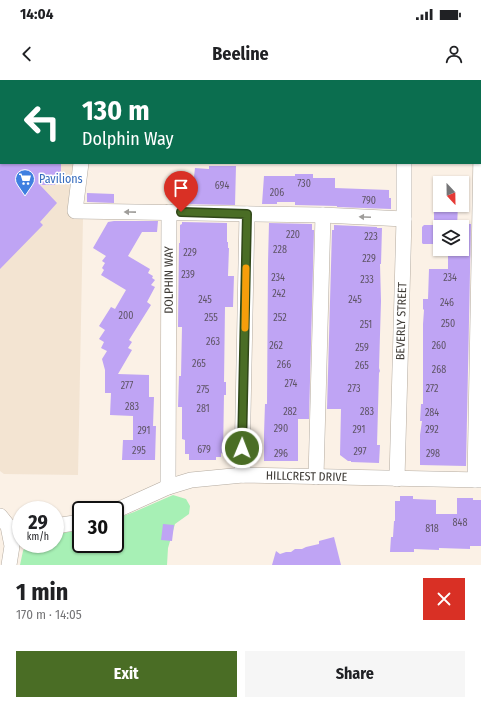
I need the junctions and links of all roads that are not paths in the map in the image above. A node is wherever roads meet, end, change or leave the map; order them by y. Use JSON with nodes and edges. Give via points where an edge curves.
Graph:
{"nodes":[{"id":1,"x":81,"y":164,"type":"edge"},
{"id":2,"x":404,"y":164,"type":"edge"},
{"id":3,"x":481,"y":164,"type":"edge"},
{"id":4,"x":169,"y":212,"type":"junction"},
{"id":5,"x":247,"y":214,"type":"junction"},
{"id":6,"x":323,"y":216,"type":"junction"},
{"id":7,"x":404,"y":219,"type":"junction"},
{"id":8,"x":243,"y":475,"type":"junction"},
{"id":9,"x":316,"y":478,"type":"junction"},
{"id":10,"x":397,"y":479,"type":"junction"},
{"id":11,"x":478,"y":480,"type":"edge"},
{"id":12,"x":168,"y":487,"type":"junction"},
{"id":13,"x":124,"y":507,"type":"edge"},
{"id":14,"x":10,"y":523,"type":"edge"},
{"id":15,"x":9,"y":565,"type":"edge"}],
"edges":[{"from":4,"to":1,"type":"street","one_way":true,"via":[[75,211]]},
{"from":2,"to":7,"type":"street","name":"BEVERLY STREET"},
{"from":3,"to":11,"type":"street"},
{"from":4,"to":5,"type":"street"},
{"from":4,"to":12,"type":"street","name":"DOLPHIN WAY"},
{"from":5,"to":6,"type":"street"},
{"from":5,"to":8,"type":"street"},
{"from":7,"to":6,"type":"street","one_way":true},
{"from":6,"to":9,"type":"street"},
{"from":7,"to":10,"type":"street","name":"BEVERLY STREET"},
{"from":8,"to":9,"type":"street","name":"HILLCREST DRIVE"},
{"from":8,"to":12,"type":"street","name":"HILLCREST DRIVE","via":[[191,480]]},
{"from":9,"to":10,"type":"street","name":"HILLCREST DRIVE"},
{"from":10,"to":11,"type":"street","name":"HILLCREST DRIVE"},
{"from":12,"to":13,"type":"street","name":"HILLCREST DRIVE"},
{"from":14,"to":15,"type":"street","via":[[12,546]]}]}
